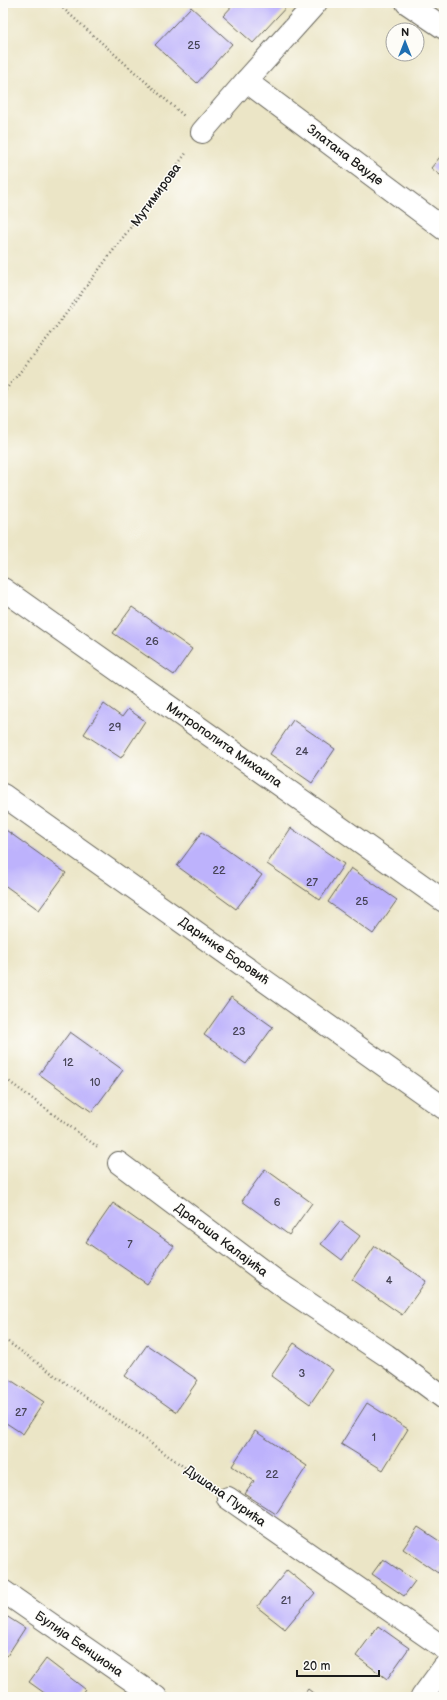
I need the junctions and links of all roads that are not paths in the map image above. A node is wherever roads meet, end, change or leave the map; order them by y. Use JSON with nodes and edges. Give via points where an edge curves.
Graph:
{"nodes":[{"id":1,"x":316,"y":3,"type":"edge"},
{"id":2,"x":407,"y":3,"type":"edge"},
{"id":3,"x":444,"y":28,"type":"edge"},
{"id":4,"x":246,"y":81,"type":"junction"},
{"id":5,"x":202,"y":132,"type":"road end"},
{"id":6,"x":444,"y":229,"type":"edge"},
{"id":7,"x":3,"y":589,"type":"edge"},
{"id":8,"x":3,"y":795,"type":"edge"},
{"id":9,"x":444,"y":901,"type":"edge"},
{"id":10,"x":444,"y":1108,"type":"edge"},
{"id":11,"x":119,"y":1163,"type":"road end"},
{"id":12,"x":444,"y":1398,"type":"edge"},
{"id":13,"x":228,"y":1498,"type":"road end"},
{"id":14,"x":3,"y":1591,"type":"edge"},
{"id":15,"x":444,"y":1648,"type":"edge"},
{"id":16,"x":444,"y":1667,"type":"edge"},
{"id":17,"x":156,"y":1697,"type":"edge"},
{"id":18,"x":422,"y":1697,"type":"edge"}],
"edges":[{"from":1,"to":4,"type":"street"},
{"from":2,"to":3,"type":"street"},
{"from":4,"to":5,"type":"street"},
{"from":4,"to":6,"type":"street","name":"Златана Вауде"},
{"from":7,"to":9,"type":"street","name":"Митрополита Михаила"},
{"from":8,"to":10,"type":"street","name":"Даринке Боровић"},
{"from":11,"to":12,"type":"street","name":"Драгоша Калајића","via":[[284,1287],[386,1355]]},
{"from":13,"to":15,"type":"street","name":"Душана Пурића"},
{"from":14,"to":17,"type":"street","name":"Булија Бенциона"},
{"from":16,"to":18,"type":"street"}]}
